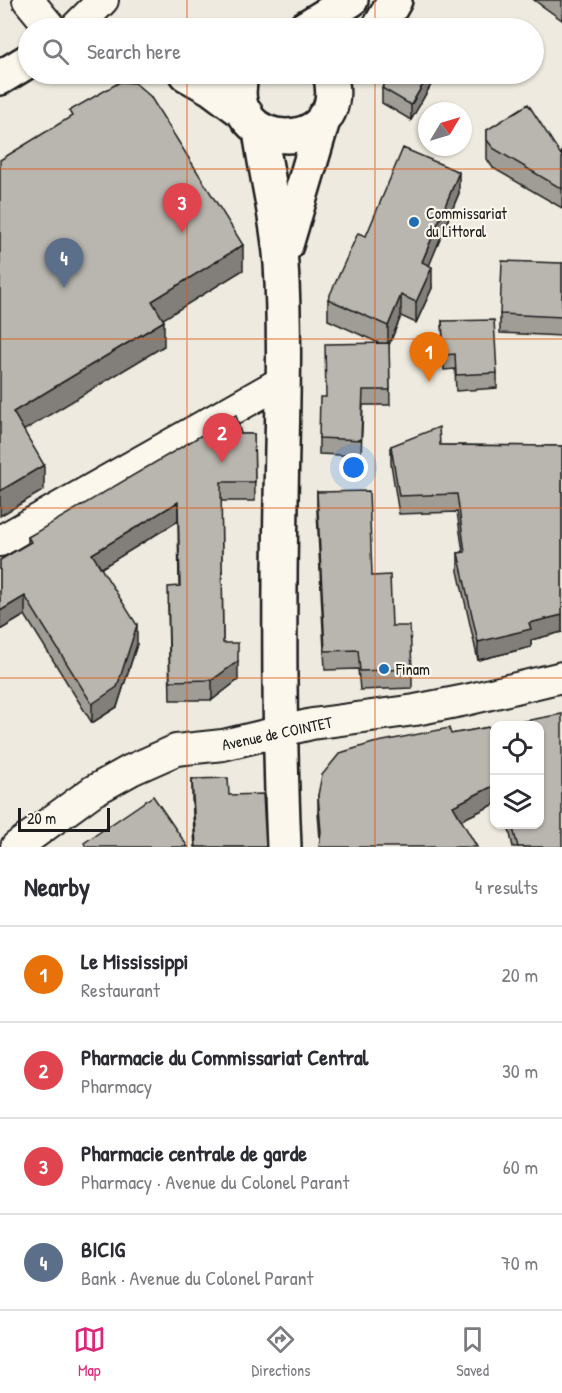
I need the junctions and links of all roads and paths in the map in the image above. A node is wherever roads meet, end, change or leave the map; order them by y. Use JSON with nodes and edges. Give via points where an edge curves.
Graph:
{"nodes":[{"id":1,"x":28,"y":0,"type":"edge"},
{"id":2,"x":103,"y":0,"type":"edge"},
{"id":3,"x":351,"y":0,"type":"edge"},
{"id":4,"x":395,"y":0,"type":"edge"},
{"id":5,"x":43,"y":18,"type":"edge"},
{"id":6,"x":85,"y":18,"type":"edge"},
{"id":7,"x":321,"y":18,"type":"edge"},
{"id":8,"x":385,"y":18,"type":"edge"},
{"id":9,"x":18,"y":67,"type":"edge"},
{"id":10,"x":0,"y":78,"type":"edge"},
{"id":11,"x":204,"y":84,"type":"edge"},
{"id":12,"x":239,"y":84,"type":"edge"},
{"id":13,"x":334,"y":90,"type":"edge"},
{"id":14,"x":253,"y":122,"type":"junction"},
{"id":15,"x":281,"y":264,"type":"junction"},
{"id":16,"x":283,"y":381,"type":"junction"},
{"id":17,"x":0,"y":541,"type":"edge"},
{"id":18,"x":562,"y":677,"type":"edge"},
{"id":19,"x":280,"y":731,"type":"junction"},
{"id":20,"x":15,"y":847,"type":"edge"},
{"id":21,"x":284,"y":847,"type":"edge"}],
"edges":[{"from":1,"to":5,"type":"street"},
{"from":2,"to":6,"type":"street"},
{"from":3,"to":7,"type":"main road"},
{"from":4,"to":8,"type":"main road"},
{"from":9,"to":10,"type":"main road"},
{"from":11,"to":14,"type":"main road"},
{"from":12,"to":14,"type":"main road","via":[[239,99]]},
{"from":13,"to":14,"type":"main road","via":[[314,127],[302,134],[274,135]]},
{"from":13,"to":15,"type":"main road"},
{"from":14,"to":15,"type":"main road","via":[[275,206]]},
{"from":15,"to":16,"type":"main road"},
{"from":16,"to":17,"type":"street"},
{"from":16,"to":19,"type":"main road"},
{"from":18,"to":19,"type":"street","name":"Avenue de COINTET","via":[[415,710]]},
{"from":19,"to":20,"type":"street","name":"Avenue de COINTET","via":[[223,745],[176,750],[150,761],[93,791]]},
{"from":19,"to":21,"type":"main road"}]}
